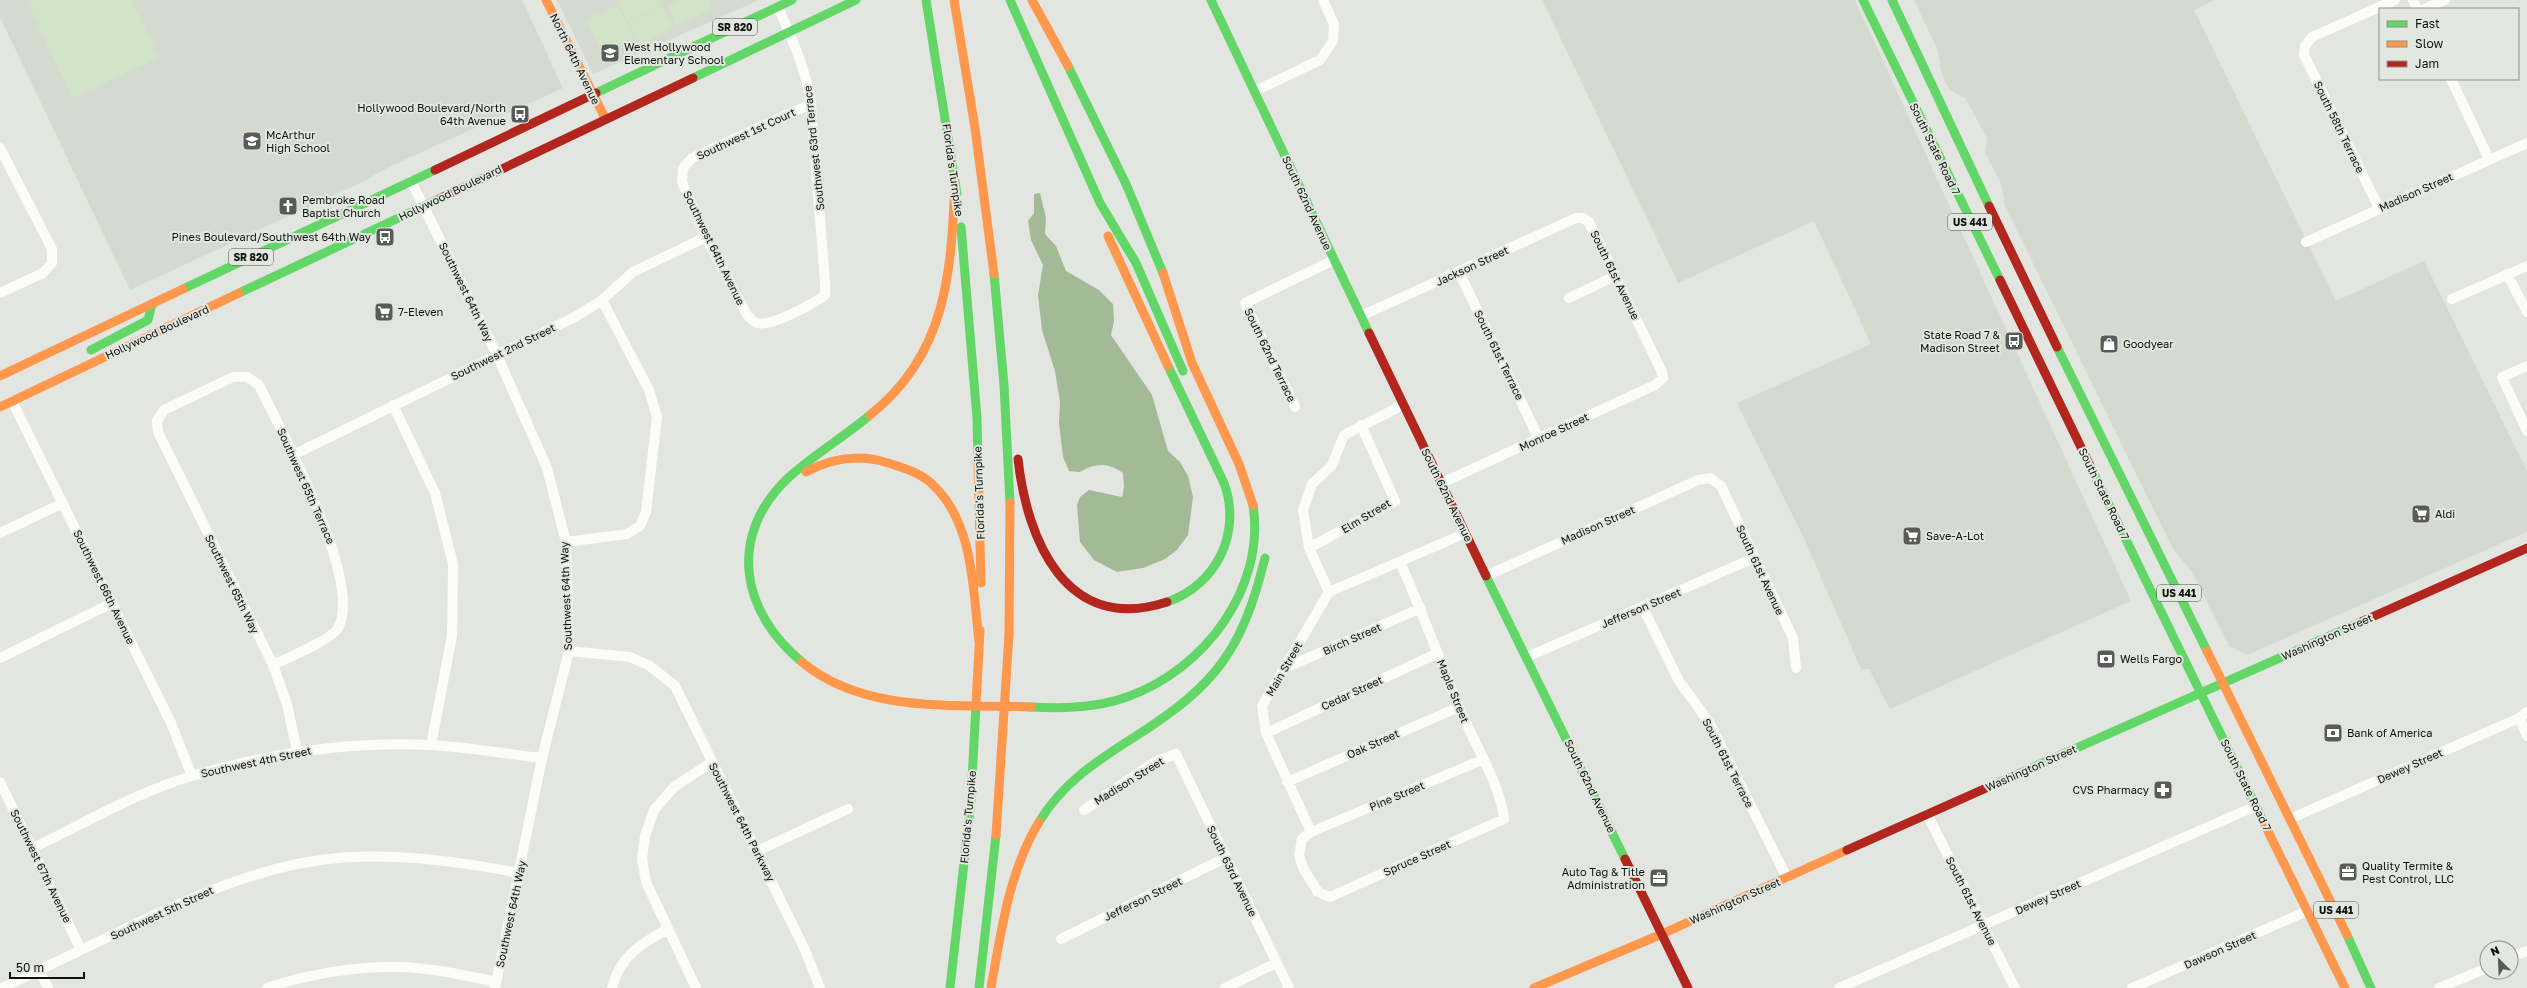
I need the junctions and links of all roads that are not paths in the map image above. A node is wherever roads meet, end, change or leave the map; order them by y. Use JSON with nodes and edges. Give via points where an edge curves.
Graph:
{"nodes":[{"id":1,"x":546,"y":0,"type":"edge"},
{"id":2,"x":792,"y":0,"type":"edge"},
{"id":3,"x":856,"y":0,"type":"edge"},
{"id":4,"x":926,"y":0,"type":"edge"},
{"id":5,"x":954,"y":0,"type":"edge"},
{"id":6,"x":1010,"y":0,"type":"edge"},
{"id":7,"x":1032,"y":0,"type":"edge"},
{"id":8,"x":1211,"y":0,"type":"edge"},
{"id":9,"x":1323,"y":0,"type":"edge"},
{"id":10,"x":1863,"y":0,"type":"edge"},
{"id":11,"x":1892,"y":0,"type":"edge"},
{"id":12,"x":2395,"y":0,"type":"edge"},
{"id":13,"x":2445,"y":0,"type":"edge"},
{"id":14,"x":778,"y":7,"type":"junction"},
{"id":15,"x":2426,"y":8,"type":"edge"},
{"id":16,"x":789,"y":32,"type":"junction"},
{"id":17,"x":2451,"y":80,"type":"edge"},
{"id":18,"x":1255,"y":91,"type":"junction"},
{"id":19,"x":593,"y":95,"type":"junction"},
{"id":20,"x":811,"y":104,"type":"junction"},
{"id":21,"x":605,"y":118,"type":"junction"},
{"id":22,"x":2527,"y":143,"type":"edge"},
{"id":23,"x":0,"y":148,"type":"edge"},
{"id":24,"x":2490,"y":160,"type":"junction"},
{"id":25,"x":683,"y":168,"type":"joint"},
{"id":26,"x":411,"y":181,"type":"junction"},
{"id":27,"x":955,"y":182,"type":"junction"},
{"id":28,"x":1100,"y":203,"type":"junction"},
{"id":29,"x":423,"y":205,"type":"junction"},
{"id":30,"x":2379,"y":208,"type":"junction"},
{"id":31,"x":1583,"y":218,"type":"joint"},
{"id":32,"x":706,"y":237,"type":"junction"},
{"id":33,"x":2306,"y":242,"type":"dead end"},
{"id":34,"x":1334,"y":260,"type":"junction"},
{"id":35,"x":2527,"y":266,"type":"edge"},
{"id":36,"x":1459,"y":272,"type":"junction"},
{"id":37,"x":2507,"y":274,"type":"junction"},
{"id":38,"x":1615,"y":276,"type":"junction"},
{"id":39,"x":0,"y":293,"type":"edge"},
{"id":40,"x":1569,"y":298,"type":"dead end"},
{"id":41,"x":2452,"y":299,"type":"dead end"},
{"id":42,"x":602,"y":300,"type":"junction"},
{"id":43,"x":152,"y":304,"type":"junction"},
{"id":44,"x":2527,"y":312,"type":"edge"},
{"id":45,"x":1361,"y":316,"type":"junction"},
{"id":46,"x":1179,"y":321,"type":"junction"},
{"id":47,"x":757,"y":323,"type":"joint"},
{"id":48,"x":999,"y":327,"type":"junction"},
{"id":49,"x":1199,"y":354,"type":"dead end"},
{"id":50,"x":80,"y":355,"type":"dead end"},
{"id":51,"x":497,"y":355,"type":"junction"},
{"id":52,"x":2527,"y":366,"type":"edge"},
{"id":53,"x":47,"y":374,"type":"dead end"},
{"id":54,"x":0,"y":376,"type":"edge"},
{"id":55,"x":1663,"y":378,"type":"joint"},
{"id":56,"x":1188,"y":380,"type":"dead end"},
{"id":57,"x":37,"y":389,"type":"junction"},
{"id":58,"x":2068,"y":400,"type":"junction"},
{"id":59,"x":12,"y":401,"type":"junction"},
{"id":60,"x":392,"y":405,"type":"junction"},
{"id":61,"x":1403,"y":405,"type":"junction"},
{"id":62,"x":2087,"y":406,"type":"junction"},
{"id":63,"x":0,"y":407,"type":"edge"},
{"id":64,"x":1295,"y":407,"type":"dead end"},
{"id":65,"x":2093,"y":417,"type":"junction"},
{"id":66,"x":158,"y":420,"type":"joint"},
{"id":67,"x":1361,"y":425,"type":"junction"},
{"id":68,"x":2527,"y":431,"type":"edge"},
{"id":69,"x":1540,"y":439,"type":"junction"},
{"id":70,"x":293,"y":455,"type":"junction"},
{"id":71,"x":1228,"y":467,"type":"dead end"},
{"id":72,"x":1710,"y":478,"type":"joint"},
{"id":73,"x":1442,"y":483,"type":"junction"},
{"id":74,"x":1241,"y":500,"type":"dead end"},
{"id":75,"x":63,"y":503,"type":"junction"},
{"id":76,"x":1244,"y":513,"type":"dead end"},
{"id":77,"x":1466,"y":532,"type":"junction"},
{"id":78,"x":0,"y":533,"type":"edge"},
{"id":79,"x":566,"y":542,"type":"junction"},
{"id":80,"x":1309,"y":548,"type":"junction"},
{"id":81,"x":2527,"y":548,"type":"edge"},
{"id":82,"x":1266,"y":551,"type":"dead end"},
{"id":83,"x":1754,"y":558,"type":"junction"},
{"id":84,"x":1400,"y":562,"type":"junction"},
{"id":85,"x":1486,"y":576,"type":"junction"},
{"id":86,"x":1329,"y":592,"type":"junction"},
{"id":87,"x":1228,"y":594,"type":"dead end"},
{"id":88,"x":112,"y":603,"type":"junction"},
{"id":89,"x":1421,"y":608,"type":"junction"},
{"id":90,"x":1643,"y":608,"type":"junction"},
{"id":91,"x":980,"y":642,"type":"junction"},
{"id":92,"x":1188,"y":647,"type":"dead end"},
{"id":93,"x":569,"y":651,"type":"junction"},
{"id":94,"x":1438,"y":653,"type":"junction"},
{"id":95,"x":1179,"y":656,"type":"dead end"},
{"id":96,"x":1527,"y":657,"type":"junction"},
{"id":97,"x":0,"y":658,"type":"edge"},
{"id":98,"x":822,"y":664,"type":"dead end"},
{"id":99,"x":273,"y":665,"type":"junction"},
{"id":100,"x":1796,"y":668,"type":"dead end"},
{"id":101,"x":1283,"y":669,"type":"junction"},
{"id":102,"x":1150,"y":676,"type":"dead end"},
{"id":103,"x":2223,"y":683,"type":"junction"},
{"id":104,"x":1126,"y":686,"type":"dead end"},
{"id":105,"x":1114,"y":690,"type":"dead end"},
{"id":106,"x":2202,"y":693,"type":"junction"},
{"id":107,"x":966,"y":694,"type":"dead end"},
{"id":108,"x":1101,"y":694,"type":"dead end"},
{"id":109,"x":1012,"y":695,"type":"dead end"},
{"id":110,"x":1458,"y":707,"type":"junction"},
{"id":111,"x":2523,"y":715,"type":"edge"},
{"id":112,"x":1266,"y":733,"type":"junction"},
{"id":113,"x":2527,"y":736,"type":"edge"},
{"id":114,"x":431,"y":746,"type":"junction"},
{"id":115,"x":297,"y":751,"type":"junction"},
{"id":116,"x":1176,"y":754,"type":"joint"},
{"id":117,"x":542,"y":758,"type":"junction"},
{"id":118,"x":1482,"y":760,"type":"junction"},
{"id":119,"x":712,"y":762,"type":"junction"},
{"id":120,"x":192,"y":776,"type":"junction"},
{"id":121,"x":0,"y":782,"type":"edge"},
{"id":122,"x":1287,"y":782,"type":"junction"},
{"id":123,"x":2256,"y":806,"type":"junction"},
{"id":124,"x":848,"y":809,"type":"dead end"},
{"id":125,"x":1084,"y":810,"type":"dead end"},
{"id":126,"x":1927,"y":814,"type":"junction"},
{"id":127,"x":2292,"y":818,"type":"junction"},
{"id":128,"x":1504,"y":819,"type":"joint"},
{"id":129,"x":1311,"y":832,"type":"junction"},
{"id":130,"x":33,"y":848,"type":"junction"},
{"id":131,"x":757,"y":851,"type":"junction"},
{"id":132,"x":1225,"y":858,"type":"junction"},
{"id":133,"x":520,"y":873,"type":"junction"},
{"id":134,"x":1787,"y":878,"type":"junction"},
{"id":135,"x":2308,"y":912,"type":"junction"},
{"id":136,"x":1984,"y":925,"type":"junction"},
{"id":137,"x":668,"y":929,"type":"junction"},
{"id":138,"x":1662,"y":934,"type":"junction"},
{"id":139,"x":1061,"y":939,"type":"dead end"},
{"id":140,"x":81,"y":950,"type":"junction"},
{"id":141,"x":1276,"y":963,"type":"junction"},
{"id":142,"x":39,"y":970,"type":"junction"},
{"id":143,"x":2479,"y":971,"type":"edge"},
{"id":144,"x":495,"y":985,"type":"edge"},
{"id":145,"x":2345,"y":987,"type":"edge"},
{"id":146,"x":2,"y":988,"type":"edge"},
{"id":147,"x":48,"y":988,"type":"edge"},
{"id":148,"x":267,"y":988,"type":"edge"},
{"id":149,"x":612,"y":988,"type":"edge"},
{"id":150,"x":696,"y":988,"type":"edge"},
{"id":151,"x":820,"y":988,"type":"edge"},
{"id":152,"x":950,"y":988,"type":"edge"},
{"id":153,"x":979,"y":988,"type":"edge"},
{"id":154,"x":991,"y":988,"type":"edge"},
{"id":155,"x":1225,"y":988,"type":"edge"},
{"id":156,"x":1289,"y":988,"type":"edge"},
{"id":157,"x":1534,"y":988,"type":"edge"},
{"id":158,"x":1688,"y":988,"type":"edge"},
{"id":159,"x":1839,"y":988,"type":"edge"},
{"id":160,"x":2014,"y":988,"type":"edge"},
{"id":161,"x":2132,"y":988,"type":"edge"},
{"id":162,"x":2371,"y":988,"type":"edge"},
{"id":163,"x":2439,"y":988,"type":"edge"}],
"edges":[{"from":1,"to":19,"type":"main road","name":"North 64th Avenue"},
{"from":2,"to":14,"type":"main road","number":"SR 820"},
{"from":3,"to":16,"type":"main road","name":"Hollywood Boulevard","number":"SR 820"},
{"from":4,"to":27,"type":"main road","name":"Florida's Turnpike"},
{"from":5,"to":48,"type":"main road","via":[[973,104],[988,209]]},
{"from":6,"to":28,"type":"main road"},
{"from":7,"to":46,"type":"main road","via":[[1097,118],[1153,248]]},
{"from":8,"to":18,"type":"main road","name":"South 62nd Avenue"},
{"from":9,"to":18,"type":"street","via":[[1334,24],[1332,41],[1320,60]]},
{"from":10,"to":58,"type":"main road","name":"South State Road 7","number":"US 441","via":[[2048,380]]},
{"from":11,"to":62,"type":"main road","number":"US 441","via":[[1956,139]]},
{"from":12,"to":30,"type":"street","name":"South 58th Terrace","via":[[2312,38],[2305,46],[2304,55]]},
{"from":13,"to":15,"type":"street"},
{"from":14,"to":16,"type":"street","name":"Southwest 63rd Terrace"},
{"from":14,"to":19,"type":"main road","number":"SR 820"},
{"from":16,"to":20,"type":"street","name":"Southwest 63rd Terrace","via":[[804,66]]},
{"from":16,"to":21,"type":"main road","name":"Hollywood Boulevard","number":"SR 820"},
{"from":17,"to":24,"type":"street"},
{"from":18,"to":34,"type":"main road","name":"South 62nd Avenue"},
{"from":19,"to":21,"type":"main road","name":"North 64th Avenue"},
{"from":19,"to":26,"type":"main road","number":"SR 820"},
{"from":20,"to":25,"type":"street","name":"Southwest 1st Court","via":[[692,158]]},
{"from":20,"to":47,"type":"street","name":"Southwest 63rd Terrace","via":[[825,295],[818,301],[768,324]]},
{"from":21,"to":29,"type":"main road","name":"Hollywood Boulevard","number":"SR 820"},
{"from":22,"to":24,"type":"street","name":"Madison Street"},
{"from":23,"to":39,"type":"street","via":[[52,249],[52,263],[43,273]]},
{"from":24,"to":30,"type":"street","name":"Madison Street"},
{"from":25,"to":32,"type":"street","name":"Southwest 64th Avenue","via":[[682,182]]},
{"from":26,"to":29,"type":"street","name":"Southwest 64th Way"},
{"from":26,"to":43,"type":"main road","number":"SR 820"},
{"from":27,"to":46,"type":"main road","via":[[949,274],[941,311],[928,343],[908,376],[876,410],[797,469],[775,489],[752,530],[749,579],[756,604],[767,625],[783,646],[826,678],[862,694],[932,704],[1048,707],[1099,705],[1140,691],[1172,673],[1209,641],[1232,611],[1247,578],[1254,548],[1255,520],[1251,492],[1192,365]]},
{"from":27,"to":91,"type":"main road","name":"Florida's Turnpike","via":[[963,238],[977,418],[981,522]]},
{"from":28,"to":48,"type":"main road","via":[[1104,225],[1119,261],[1230,500],[1231,526],[1224,550],[1211,576],[1192,593],[1144,609],[1117,609],[1090,600],[1068,585],[1051,566],[1026,514],[1018,462],[1013,401]]},
{"from":28,"to":56,"type":"main road","via":[[1114,221]]},
{"from":29,"to":51,"type":"street","name":"Southwest 64th Way"},
{"from":29,"to":57,"type":"main road","name":"Hollywood Boulevard","number":"SR 820"},
{"from":30,"to":33,"type":"street","name":"Madison Street"},
{"from":31,"to":36,"type":"street","name":"Jackson Street","via":[[1576,218]]},
{"from":31,"to":38,"type":"street","name":"South 61st Avenue","via":[[1589,222]]},
{"from":32,"to":42,"type":"street","name":"Southwest 2nd Street","via":[[634,272]]},
{"from":32,"to":47,"type":"street","name":"Southwest 64th Avenue","via":[[747,315]]},
{"from":34,"to":45,"type":"main road","name":"South 62nd Avenue"},
{"from":34,"to":64,"type":"street","name":"South 62nd Terrace","via":[[1245,303]]},
{"from":35,"to":37,"type":"street"},
{"from":36,"to":45,"type":"street","name":"Jackson Street"},
{"from":36,"to":69,"type":"street","name":"South 61st Terrace"},
{"from":37,"to":41,"type":"street"},
{"from":37,"to":44,"type":"street"},
{"from":38,"to":40,"type":"street"},
{"from":38,"to":55,"type":"street","name":"South 61st Avenue"},
{"from":42,"to":51,"type":"street","name":"Southwest 2nd Street","via":[[576,318]]},
{"from":42,"to":79,"type":"street","via":[[649,390],[657,417],[646,512],[640,526],[627,534]]},
{"from":43,"to":50,"type":"main road","via":[[148,320],[143,324]]},
{"from":43,"to":54,"type":"main road","number":"SR 820"},
{"from":45,"to":61,"type":"main road","name":"South 62nd Avenue"},
{"from":46,"to":49,"type":"main road"},
{"from":48,"to":153,"type":"main road","via":[[1010,517],[1008,669]]},
{"from":51,"to":60,"type":"street","name":"Southwest 2nd Street"},
{"from":51,"to":79,"type":"street","name":"Southwest 64th Way","via":[[547,468]]},
{"from":52,"to":68,"type":"street","via":[[2502,377]]},
{"from":53,"to":57,"type":"main road"},
{"from":55,"to":69,"type":"street","name":"Monroe Street","via":[[1655,385]]},
{"from":57,"to":59,"type":"main road","name":"Hollywood Boulevard","number":"SR 820"},
{"from":58,"to":62,"type":"main road"},
{"from":58,"to":65,"type":"main road"},
{"from":58,"to":106,"type":"main road","name":"South State Road 7","number":"US 441"},
{"from":59,"to":63,"type":"main road","name":"Hollywood Boulevard","number":"SR 820"},
{"from":59,"to":75,"type":"street","name":"Southwest 66th Avenue"},
{"from":60,"to":70,"type":"street","name":"Southwest 2nd Street"},
{"from":60,"to":114,"type":"street","via":[[435,493],[453,564],[452,636]]},
{"from":61,"to":67,"type":"street"},
{"from":61,"to":73,"type":"main road","name":"South 62nd Avenue"},
{"from":62,"to":65,"type":"main road","number":"US 441"},
{"from":65,"to":103,"type":"main road","number":"US 441"},
{"from":66,"to":70,"type":"street","name":"Southwest 65th Terrace","via":[[164,410],[233,377],[247,377],[259,385]]},
{"from":66,"to":99,"type":"street","name":"Southwest 65th Way","via":[[158,432]]},
{"from":67,"to":80,"type":"street","via":[[1344,435],[1332,465],[1312,484],[1303,510]]},
{"from":67,"to":80,"type":"street","name":"Elm Street","via":[[1395,501]]},
{"from":69,"to":73,"type":"street","name":"Monroe Street"},
{"from":70,"to":99,"type":"street","name":"Southwest 65th Terrace","via":[[332,544],[342,584],[342,614],[338,629],[326,638]]},
{"from":71,"to":74,"type":"main road"},
{"from":72,"to":83,"type":"street","name":"South 61st Avenue","via":[[1721,486]]},
{"from":72,"to":85,"type":"street","name":"Madison Street","via":[[1698,480]]},
{"from":73,"to":77,"type":"main road","name":"South 62nd Avenue"},
{"from":75,"to":78,"type":"street"},
{"from":75,"to":88,"type":"street","name":"Southwest 66th Avenue"},
{"from":76,"to":87,"type":"main road","via":[[1246,542],[1240,571]]},
{"from":77,"to":84,"type":"street"},
{"from":77,"to":85,"type":"main road","name":"South 62nd Avenue"},
{"from":79,"to":93,"type":"street","name":"Southwest 64th Way"},
{"from":80,"to":86,"type":"street"},
{"from":81,"to":103,"type":"main road","name":"Washington Street"},
{"from":82,"to":154,"type":"main road","via":[[1256,598],[1244,630],[1225,662],[1200,690],[1175,711],[1095,762],[1065,787],[1039,820],[1024,849],[1013,883]]},
{"from":83,"to":90,"type":"street","name":"Jefferson Street"},
{"from":83,"to":100,"type":"street","name":"South 61st Avenue","via":[[1793,638]]},
{"from":84,"to":86,"type":"street"},
{"from":84,"to":89,"type":"street","name":"Maple Street"},
{"from":85,"to":96,"type":"main road","name":"South 62nd Avenue"},
{"from":86,"to":101,"type":"street","name":"Main Street"},
{"from":88,"to":97,"type":"street"},
{"from":88,"to":120,"type":"street","name":"Southwest 66th Avenue","via":[[171,723]]},
{"from":89,"to":94,"type":"street","name":"Maple Street"},
{"from":89,"to":101,"type":"street","name":"Birch Street"},
{"from":90,"to":96,"type":"street","name":"Jefferson Street"},
{"from":90,"to":134,"type":"street","name":"South 61st Terrace","via":[[1679,682],[1708,722]]},
{"from":91,"to":98,"type":"main road","via":[[966,546],[959,520],[944,495],[922,476],[897,463],[851,457],[814,467],[782,491],[769,509],[756,545],[758,583],[765,608],[778,628],[797,647]]},
{"from":91,"to":152,"type":"main road","name":"Florida's Turnpike","via":[[971,800]]},
{"from":92,"to":95,"type":"main road"},
{"from":93,"to":117,"type":"street","name":"Southwest 64th Way"},
{"from":93,"to":119,"type":"street","name":"Southwest 64th Parkway","via":[[630,657],[650,666],[675,686]]},
{"from":94,"to":110,"type":"street","name":"Maple Street"},
{"from":94,"to":112,"type":"street","name":"Cedar Street"},
{"from":96,"to":138,"type":"main road","name":"South 62nd Avenue"},
{"from":99,"to":115,"type":"street","name":"Southwest 65th Way","via":[[287,704]]},
{"from":101,"to":112,"type":"street","name":"Main Street","via":[[1262,706]]},
{"from":102,"to":104,"type":"main road"},
{"from":103,"to":106,"type":"main road","name":"Washington Street"},
{"from":103,"to":127,"type":"main road","number":"US 441"},
{"from":105,"to":108,"type":"main road"},
{"from":106,"to":123,"type":"main road","name":"South State Road 7","number":"US 441"},
{"from":106,"to":126,"type":"main road","name":"Washington Street"},
{"from":107,"to":109,"type":"main road"},
{"from":110,"to":118,"type":"street","name":"Maple Street"},
{"from":110,"to":122,"type":"street","name":"Oak Street"},
{"from":111,"to":113,"type":"street"},
{"from":111,"to":127,"type":"street","name":"Dewey Street"},
{"from":112,"to":122,"type":"street","name":"Main Street"},
{"from":114,"to":115,"type":"street","name":"Southwest 4th Street","via":[[358,745]]},
{"from":114,"to":117,"type":"street","name":"Southwest 4th Street"},
{"from":115,"to":120,"type":"street","name":"Southwest 4th Street"},
{"from":116,"to":125,"type":"street","name":"Madison Street","via":[[1155,762]]},
{"from":116,"to":132,"type":"street","name":"South 63rd Avenue"},
{"from":117,"to":133,"type":"street","name":"Southwest 64th Way"},
{"from":118,"to":128,"type":"street","name":"Maple Street","via":[[1501,800]]},
{"from":118,"to":129,"type":"street","name":"Pine Street"},
{"from":119,"to":131,"type":"street","name":"Southwest 64th Parkway"},
{"from":119,"to":137,"type":"street","via":[[674,787],[654,810],[645,836],[642,859],[646,882]]},
{"from":120,"to":130,"type":"street","name":"Southwest 4th Street","via":[[139,797]]},
{"from":121,"to":130,"type":"street","name":"Southwest 67th Avenue"},
{"from":122,"to":129,"type":"street","name":"Main Street"},
{"from":123,"to":135,"type":"main road","name":"South State Road 7","number":"US 441"},
{"from":123,"to":136,"type":"street","name":"Dewey Street"},
{"from":124,"to":131,"type":"street"},
{"from":126,"to":134,"type":"main road","name":"Washington Street"},
{"from":126,"to":136,"type":"street","name":"South 61st Avenue"},
{"from":127,"to":162,"type":"main road","number":"US 441"},
{"from":128,"to":129,"type":"street","name":"Spruce Street","via":[[1330,897],[1318,892],[1301,862],[1300,845],[1302,839]]},
{"from":130,"to":140,"type":"street","name":"Southwest 67th Avenue"},
{"from":131,"to":151,"type":"street","name":"Southwest 64th Parkway","via":[[805,950]]},
{"from":132,"to":139,"type":"street","name":"Jefferson Street"},
{"from":132,"to":141,"type":"street","name":"South 63rd Avenue"},
{"from":133,"to":140,"type":"street","name":"Southwest 5th Street","via":[[455,860],[366,857],[321,860],[272,870],[206,890]]},
{"from":133,"to":144,"type":"street","name":"Southwest 64th Way"},
{"from":134,"to":138,"type":"main road","name":"Washington Street"},
{"from":135,"to":145,"type":"main road","name":"South State Road 7","number":"US 441"},
{"from":135,"to":161,"type":"street","name":"Dawson Street"},
{"from":136,"to":159,"type":"street","name":"Dewey Street"},
{"from":136,"to":160,"type":"street","name":"South 61st Avenue"},
{"from":137,"to":149,"type":"street","via":[[630,952],[615,973]]},
{"from":137,"to":150,"type":"street"},
{"from":138,"to":157,"type":"main road","name":"Washington Street"},
{"from":138,"to":158,"type":"main road","name":"South 62nd Avenue"},
{"from":140,"to":142,"type":"street","name":"Southwest 5th Street"},
{"from":141,"to":155,"type":"street"},
{"from":141,"to":156,"type":"street","name":"South 63rd Avenue"},
{"from":142,"to":146,"type":"street","name":"Southwest 5th Street"},
{"from":142,"to":147,"type":"street"},
{"from":143,"to":163,"type":"street"},
{"from":144,"to":148,"type":"street","via":[[439,971],[399,967],[336,972]]}]}
